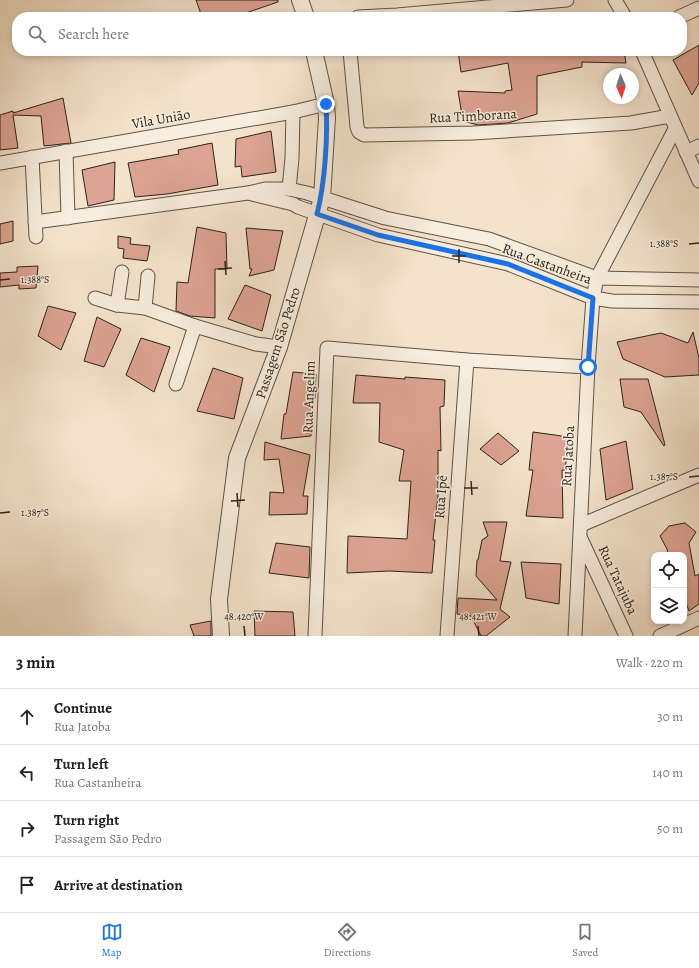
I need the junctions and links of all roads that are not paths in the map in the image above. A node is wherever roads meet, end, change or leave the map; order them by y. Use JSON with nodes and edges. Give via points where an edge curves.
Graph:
{"nodes":[{"id":1,"x":300,"y":0,"type":"edge"},
{"id":2,"x":567,"y":0,"type":"edge"},
{"id":3,"x":616,"y":0,"type":"edge"},
{"id":4,"x":699,"y":8,"type":"edge"},
{"id":5,"x":304,"y":12,"type":"edge"},
{"id":6,"x":432,"y":12,"type":"edge"},
{"id":7,"x":622,"y":12,"type":"edge"},
{"id":8,"x":687,"y":13,"type":"edge"},
{"id":9,"x":315,"y":56,"type":"edge"},
{"id":10,"x":350,"y":56,"type":"edge"},
{"id":11,"x":644,"y":56,"type":"edge"},
{"id":12,"x":326,"y":104,"type":"junction"},
{"id":13,"x":293,"y":112,"type":"junction"},
{"id":14,"x":670,"y":116,"type":"junction"},
{"id":15,"x":675,"y":129,"type":"junction"},
{"id":16,"x":699,"y":146,"type":"edge"},
{"id":17,"x":66,"y":152,"type":"junction"},
{"id":18,"x":686,"y":152,"type":"junction"},
{"id":19,"x":32,"y":158,"type":"junction"},
{"id":20,"x":0,"y":163,"type":"edge"},
{"id":21,"x":699,"y":181,"type":"edge"},
{"id":22,"x":289,"y":189,"type":"junction"},
{"id":23,"x":248,"y":193,"type":"junction"},
{"id":24,"x":322,"y":198,"type":"junction"},
{"id":25,"x":317,"y":214,"type":"junction"},
{"id":26,"x":68,"y":218,"type":"junction"},
{"id":27,"x":385,"y":218,"type":"junction"},
{"id":28,"x":35,"y":222,"type":"junction"},
{"id":29,"x":378,"y":235,"type":"junction"},
{"id":30,"x":36,"y":237,"type":"dead end"},
{"id":31,"x":122,"y":272,"type":"dead end"},
{"id":32,"x":148,"y":276,"type":"dead end"},
{"id":33,"x":597,"y":278,"type":"junction"},
{"id":34,"x":699,"y":280,"type":"edge"},
{"id":35,"x":95,"y":298,"type":"dead end"},
{"id":36,"x":593,"y":298,"type":"junction"},
{"id":37,"x":699,"y":302,"type":"edge"},
{"id":38,"x":117,"y":305,"type":"junction"},
{"id":39,"x":145,"y":308,"type":"junction"},
{"id":40,"x":195,"y":326,"type":"junction"},
{"id":41,"x":279,"y":347,"type":"junction"},
{"id":42,"x":467,"y":360,"type":"junction"},
{"id":43,"x":588,"y":367,"type":"junction"},
{"id":44,"x":176,"y":384,"type":"dead end"},
{"id":45,"x":699,"y":475,"type":"edge"},
{"id":46,"x":580,"y":532,"type":"junction"},
{"id":47,"x":699,"y":618,"type":"edge"},
{"id":48,"x":221,"y":636,"type":"edge"},
{"id":49,"x":315,"y":636,"type":"edge"},
{"id":50,"x":447,"y":636,"type":"edge"},
{"id":51,"x":575,"y":636,"type":"edge"},
{"id":52,"x":626,"y":636,"type":"edge"},
{"id":53,"x":660,"y":636,"type":"edge"}],
"edges":[{"from":1,"to":5,"type":"street"},
{"from":2,"to":6,"type":"street"},
{"from":3,"to":7,"type":"street"},
{"from":4,"to":8,"type":"street"},
{"from":9,"to":12,"type":"street","name":"Passagem São Pedro"},
{"from":10,"to":14,"type":"street","name":"Rua Timborana","via":[[357,127],[364,135],[474,133],[631,123]]},
{"from":11,"to":14,"type":"street"},
{"from":12,"to":13,"type":"street","name":"Vila União"},
{"from":12,"to":24,"type":"street","name":"Passagem São Pedro"},
{"from":13,"to":17,"type":"street","name":"Vila União"},
{"from":13,"to":22,"type":"street"},
{"from":14,"to":15,"type":"street"},
{"from":15,"to":18,"type":"street"},
{"from":15,"to":33,"type":"street","name":"Rua Jatoba"},
{"from":16,"to":18,"type":"street"},
{"from":17,"to":19,"type":"street","name":"Vila União"},
{"from":17,"to":26,"type":"street"},
{"from":18,"to":21,"type":"street"},
{"from":19,"to":20,"type":"street","name":"Vila União"},
{"from":19,"to":28,"type":"street"},
{"from":22,"to":23,"type":"street","name":"Rua Castanheira","via":[[265,189]]},
{"from":22,"to":24,"type":"street","name":"Rua Castanheira"},
{"from":23,"to":25,"type":"street","name":"Rua Castanheira","via":[[293,204]]},
{"from":23,"to":26,"type":"street","name":"Rua Castanheira"},
{"from":24,"to":25,"type":"street","name":"Passagem São Pedro"},
{"from":24,"to":27,"type":"street","name":"Rua Castanheira"},
{"from":25,"to":29,"type":"street","name":"Rua Castanheira"},
{"from":25,"to":41,"type":"street","name":"Passagem São Pedro"},
{"from":26,"to":28,"type":"street","name":"Rua Castanheira"},
{"from":27,"to":29,"type":"street"},
{"from":27,"to":33,"type":"street","name":"Rua Castanheira","via":[[489,238]]},
{"from":28,"to":30,"type":"street"},
{"from":29,"to":36,"type":"street","name":"Rua Castanheira","via":[[508,264]]},
{"from":31,"to":38,"type":"street"},
{"from":32,"to":39,"type":"street"},
{"from":33,"to":34,"type":"street","name":"Rua Castanheira"},
{"from":33,"to":36,"type":"street","name":"Rua Jatoba"},
{"from":35,"to":38,"type":"street"},
{"from":36,"to":37,"type":"street","name":"Rua Castanheira","via":[[612,301]]},
{"from":36,"to":43,"type":"street","name":"Rua Jatoba"},
{"from":38,"to":39,"type":"street"},
{"from":39,"to":40,"type":"street"},
{"from":40,"to":41,"type":"street","via":[[256,344]]},
{"from":40,"to":44,"type":"street"},
{"from":41,"to":48,"type":"street","name":"Passagem São Pedro","via":[[237,458],[219,600]]},
{"from":42,"to":43,"type":"street","name":"Rua Angelim"},
{"from":42,"to":49,"type":"street","name":"Rua Angelim","via":[[327,348]]},
{"from":42,"to":50,"type":"street","name":"Rua Ipê"},
{"from":43,"to":46,"type":"street","name":"Rua Jatoba"},
{"from":45,"to":46,"type":"street"},
{"from":46,"to":51,"type":"street","name":"Rua Jatoba"},
{"from":46,"to":52,"type":"street","name":"Rua Tatajuba"},
{"from":47,"to":53,"type":"street"}]}
